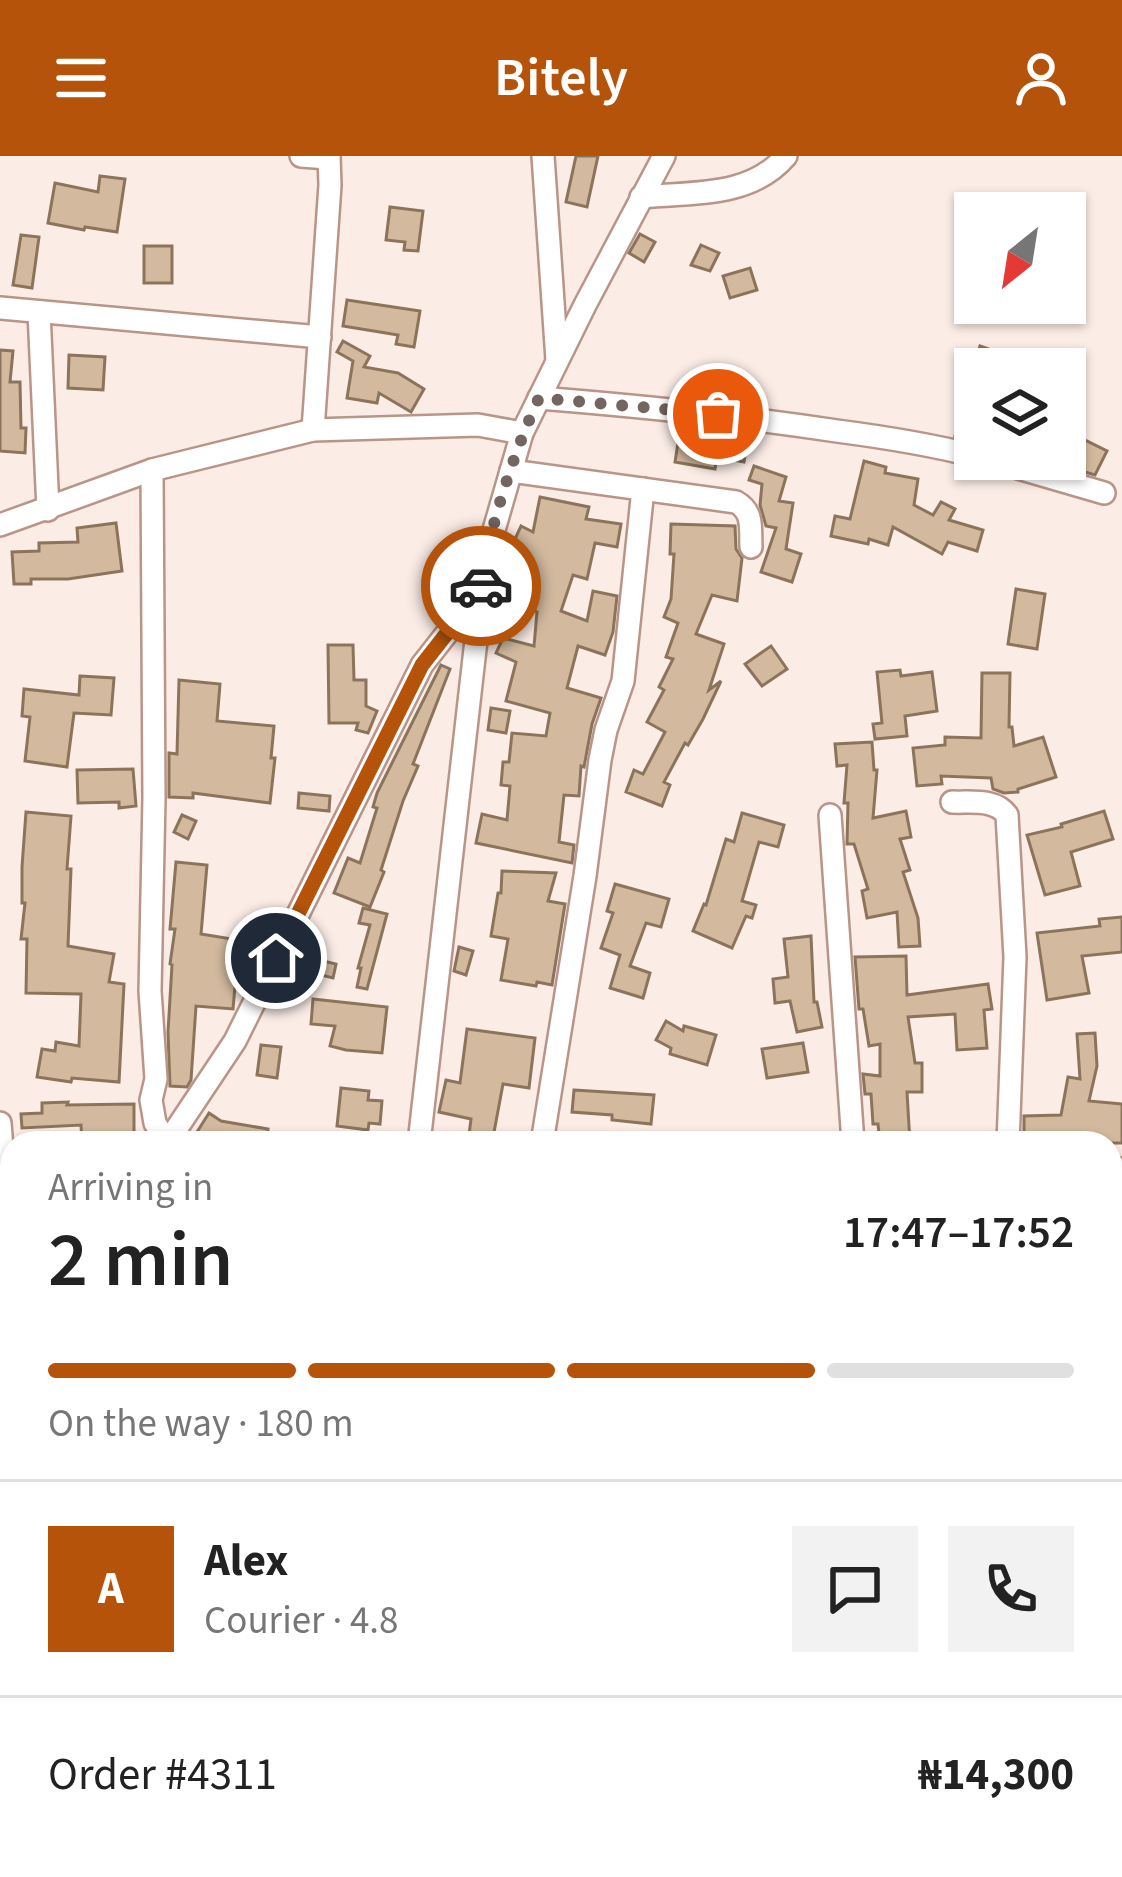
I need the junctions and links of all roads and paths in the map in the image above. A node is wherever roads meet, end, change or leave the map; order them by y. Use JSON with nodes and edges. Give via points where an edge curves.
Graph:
{"nodes":[{"id":1,"x":301,"y":156,"type":"edge"},
{"id":2,"x":543,"y":156,"type":"edge"},
{"id":3,"x":664,"y":156,"type":"edge"},
{"id":4,"x":786,"y":156,"type":"edge"},
{"id":5,"x":329,"y":157,"type":"edge"},
{"id":6,"x":640,"y":197,"type":"junction"},
{"id":7,"x":0,"y":308,"type":"edge"},
{"id":8,"x":39,"y":312,"type":"junction"},
{"id":9,"x":320,"y":337,"type":"junction"},
{"id":10,"x":557,"y":361,"type":"junction"},
{"id":11,"x":539,"y":398,"type":"junction"},
{"id":12,"x":314,"y":430,"type":"junction"},
{"id":13,"x":522,"y":433,"type":"junction"},
{"id":14,"x":954,"y":451,"type":"edge"},
{"id":15,"x":152,"y":470,"type":"junction"},
{"id":16,"x":511,"y":471,"type":"junction"},
{"id":17,"x":1059,"y":480,"type":"edge"},
{"id":18,"x":644,"y":489,"type":"junction"},
{"id":19,"x":1104,"y":493,"type":"dead end"},
{"id":20,"x":48,"y":509,"type":"junction"},
{"id":21,"x":0,"y":525,"type":"edge"},
{"id":22,"x":751,"y":547,"type":"dead end"},
{"id":23,"x":476,"y":622,"type":"junction"},
{"id":24,"x":952,"y":802,"type":"dead end"},
{"id":25,"x":830,"y":815,"type":"dead end"},
{"id":26,"x":160,"y":1131,"type":"edge"},
{"id":27,"x":175,"y":1131,"type":"edge"},
{"id":28,"x":419,"y":1131,"type":"edge"},
{"id":29,"x":544,"y":1131,"type":"edge"},
{"id":30,"x":853,"y":1131,"type":"edge"},
{"id":31,"x":1008,"y":1131,"type":"edge"}],
"edges":[{"from":1,"to":5,"type":"street"},
{"from":2,"to":10,"type":"street"},
{"from":3,"to":6,"type":"street"},
{"from":4,"to":6,"type":"street","via":[[744,187]]},
{"from":5,"to":9,"type":"street"},
{"from":6,"to":10,"type":"street"},
{"from":7,"to":8,"type":"street"},
{"from":8,"to":9,"type":"street"},
{"from":8,"to":20,"type":"street"},
{"from":9,"to":12,"type":"street"},
{"from":10,"to":11,"type":"street"},
{"from":11,"to":13,"type":"street"},
{"from":11,"to":14,"type":"street","via":[[726,415]]},
{"from":12,"to":13,"type":"street","via":[[478,425]]},
{"from":12,"to":15,"type":"street"},
{"from":13,"to":16,"type":"street"},
{"from":15,"to":20,"type":"street"},
{"from":15,"to":26,"type":"street","via":[[151,1100]]},
{"from":16,"to":18,"type":"street"},
{"from":16,"to":23,"type":"street"},
{"from":17,"to":19,"type":"street"},
{"from":18,"to":22,"type":"street","via":[[736,502],[750,518]]},
{"from":18,"to":29,"type":"street","via":[[623,680],[600,760]]},
{"from":20,"to":21,"type":"street"},
{"from":23,"to":27,"type":"street","via":[[451,628],[422,665],[235,1041]]},
{"from":23,"to":28,"type":"street"},
{"from":24,"to":31,"type":"street","via":[[988,803],[1007,815],[1015,957]]},
{"from":25,"to":30,"type":"street"}]}
